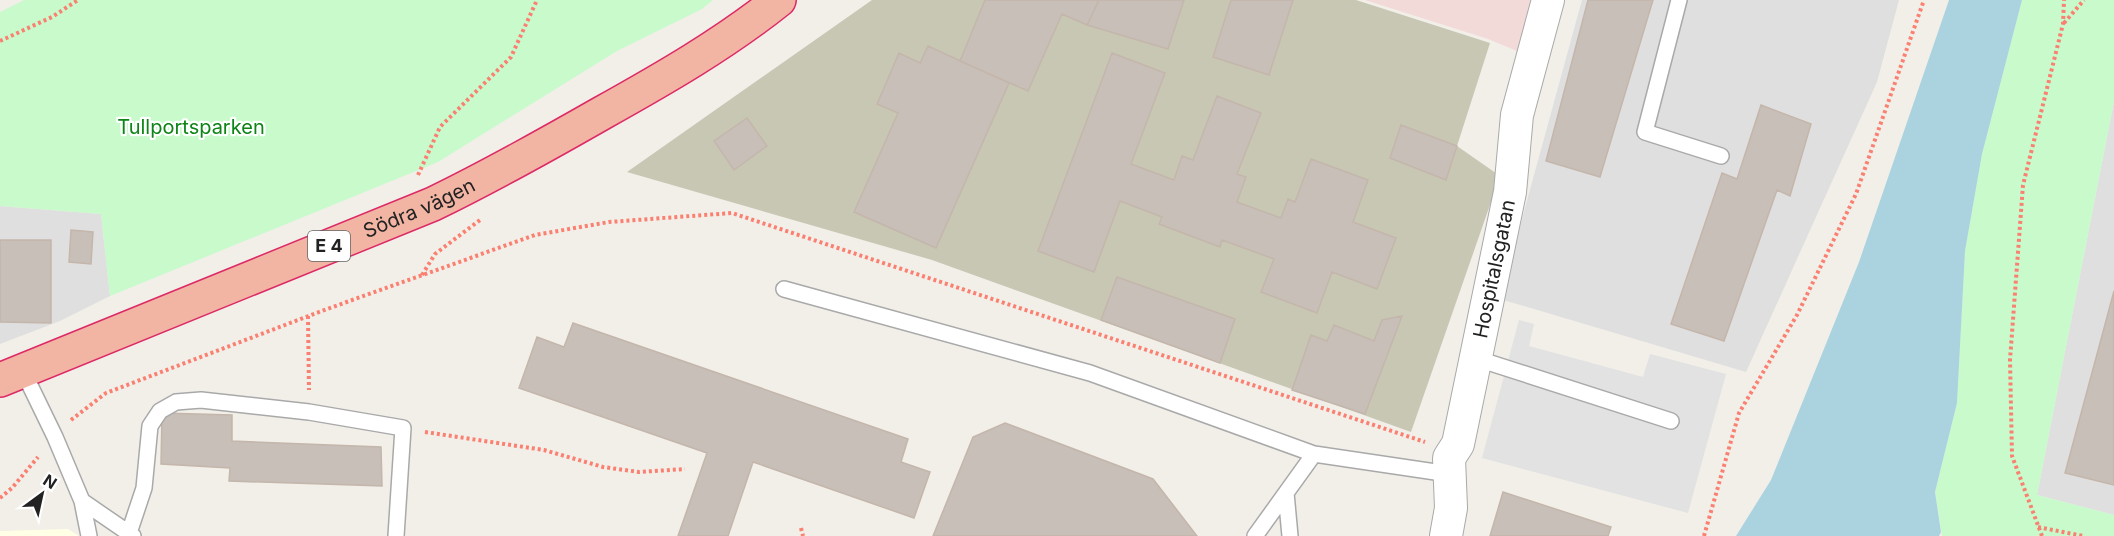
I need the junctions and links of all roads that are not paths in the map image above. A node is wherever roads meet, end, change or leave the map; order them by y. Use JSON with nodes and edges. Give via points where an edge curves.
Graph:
{"nodes":[{"id":1,"x":778,"y":0,"type":"edge"},
{"id":2,"x":1548,"y":0,"type":"edge"},
{"id":3,"x":1678,"y":0,"type":"edge"},
{"id":4,"x":1721,"y":156,"type":"dead end"},
{"id":5,"x":784,"y":289,"type":"dead end"},
{"id":6,"x":1475,"y":358,"type":"junction"},
{"id":7,"x":12,"y":376,"type":"edge"},
{"id":8,"x":1671,"y":421,"type":"dead end"},
{"id":9,"x":1314,"y":454,"type":"junction"},
{"id":10,"x":1452,"y":461,"type":"junction"},
{"id":11,"x":1286,"y":493,"type":"junction"},
{"id":12,"x":82,"y":501,"type":"junction"},
{"id":13,"x":131,"y":535,"type":"edge"},
{"id":14,"x":89,"y":536,"type":"edge"},
{"id":15,"x":396,"y":536,"type":"edge"},
{"id":16,"x":1255,"y":536,"type":"edge"},
{"id":17,"x":1290,"y":536,"type":"edge"},
{"id":18,"x":1446,"y":536,"type":"edge"}],
"edges":[{"from":1,"to":7,"type":"highway","name":"Södra vägen","number":"E 4","via":[[745,27],[647,88],[493,175],[433,204]]},
{"from":2,"to":6,"type":"street","name":"Hospitalsgatan","via":[[1517,115],[1510,192]]},
{"from":3,"to":4,"type":"lane","via":[[1645,132]]},
{"from":5,"to":9,"type":"lane","via":[[1090,373]]},
{"from":6,"to":8,"type":"lane"},
{"from":6,"to":10,"type":"street","name":"Hospitalsgatan"},
{"from":7,"to":12,"type":"lane","via":[[55,437]]},
{"from":9,"to":10,"type":"lane"},
{"from":9,"to":11,"type":"lane"},
{"from":10,"to":18,"type":"street","name":"Hospitalsgatan"},
{"from":11,"to":16,"type":"lane"},
{"from":11,"to":17,"type":"lane"},
{"from":12,"to":13,"type":"lane"},
{"from":12,"to":14,"type":"lane"},
{"from":13,"to":15,"type":"lane","via":[[144,488],[150,426],[160,411],[176,402],[201,400],[403,428]]}]}
